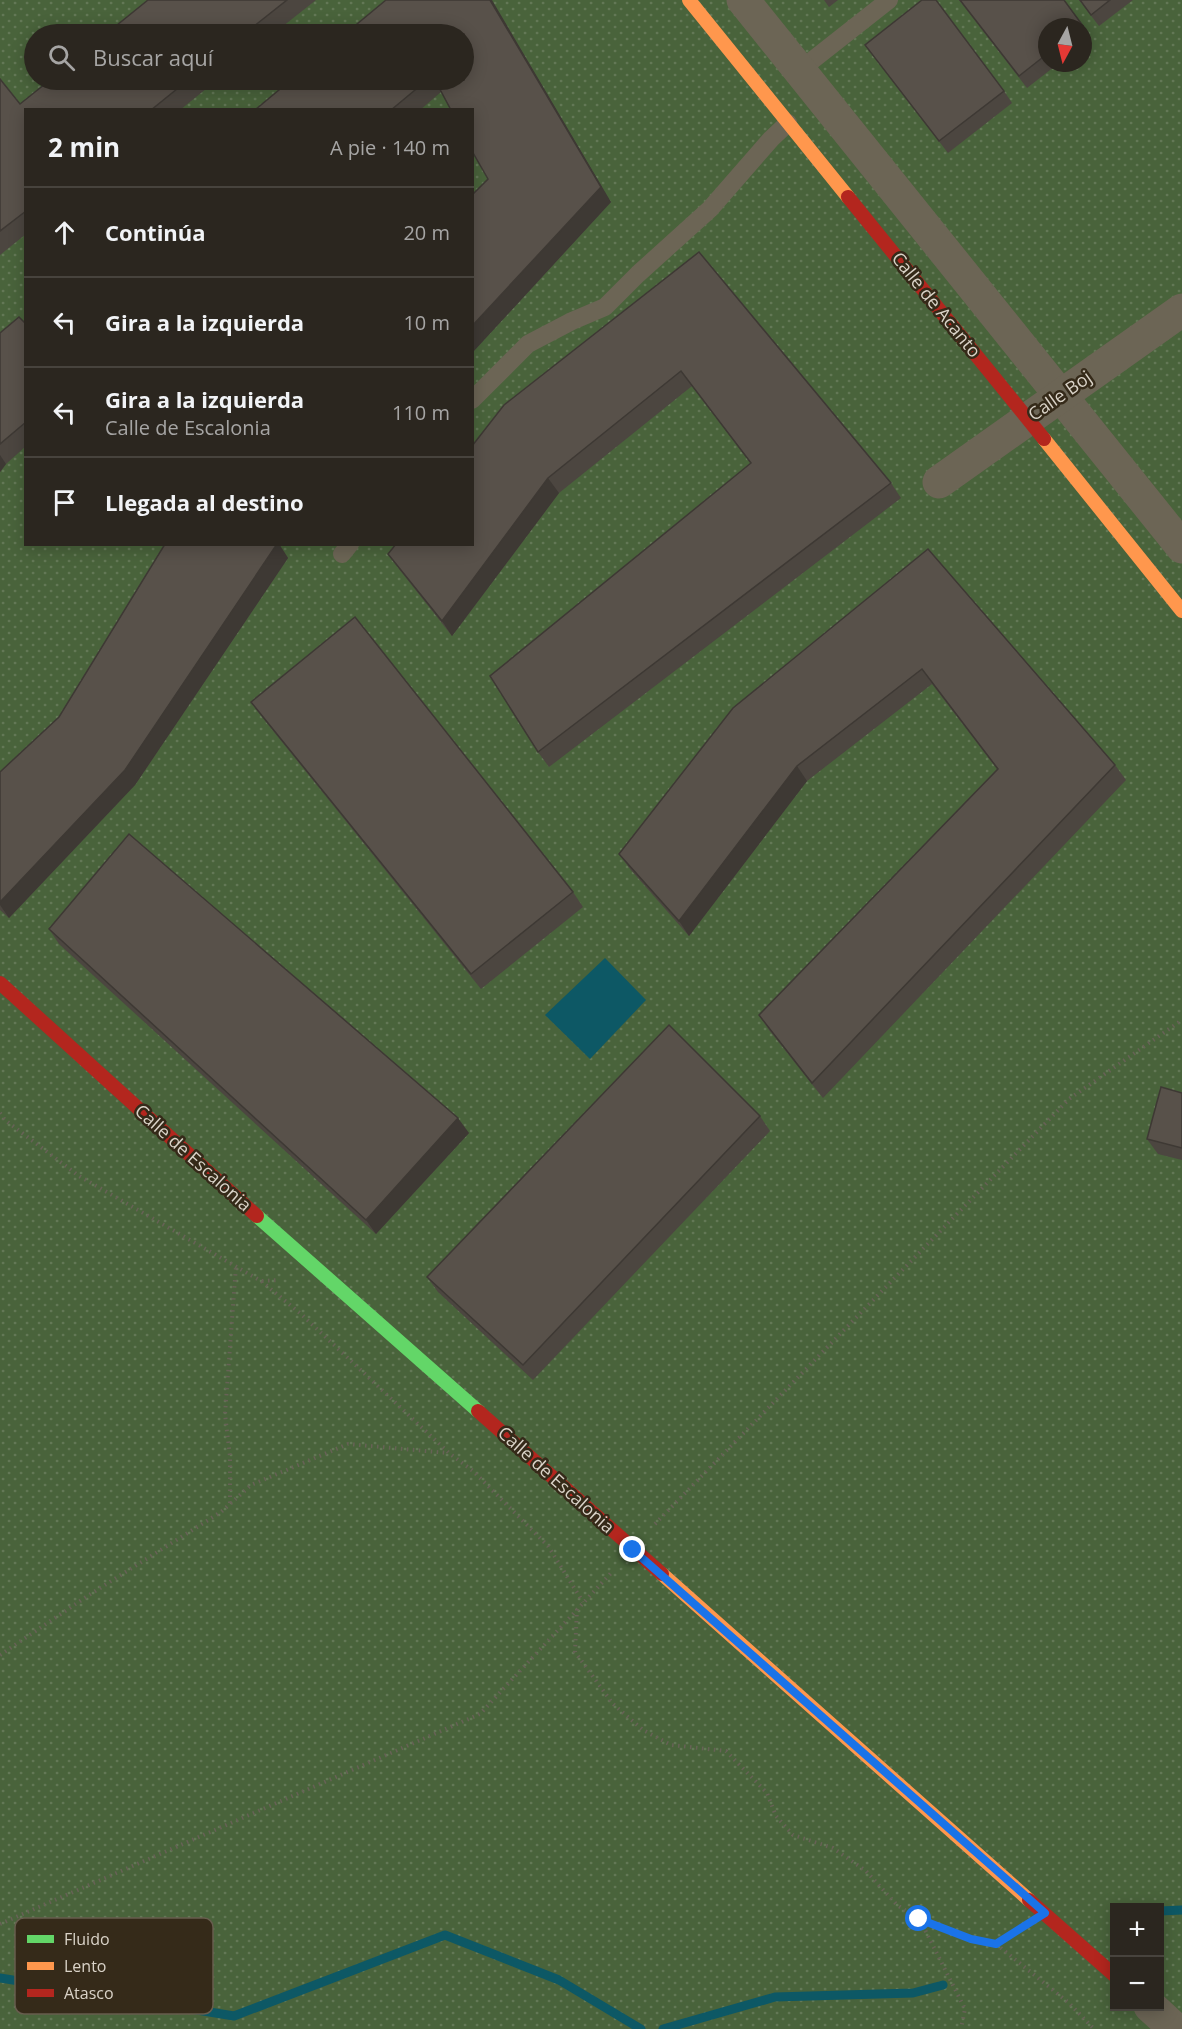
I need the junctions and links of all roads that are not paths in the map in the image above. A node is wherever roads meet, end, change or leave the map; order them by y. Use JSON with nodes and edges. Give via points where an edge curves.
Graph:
{"nodes":[{"id":1,"x":689,"y":0,"type":"edge"},
{"id":2,"x":743,"y":0,"type":"edge"},
{"id":3,"x":889,"y":0,"type":"edge"},
{"id":4,"x":800,"y":70,"type":"junction"},
{"id":5,"x":788,"y":123,"type":"junction"},
{"id":6,"x":1182,"y":310,"type":"edge"},
{"id":7,"x":1060,"y":396,"type":"junction"},
{"id":8,"x":474,"y":398,"type":"edge"},
{"id":9,"x":1027,"y":419,"type":"junction"},
{"id":10,"x":939,"y":482,"type":"dead end"},
{"id":11,"x":1182,"y":547,"type":"edge"},
{"id":12,"x":1182,"y":611,"type":"edge"},
{"id":13,"x":0,"y":983,"type":"edge"},
{"id":14,"x":1110,"y":1971,"type":"edge"},
{"id":15,"x":1155,"y":2011,"type":"edge"},
{"id":16,"x":1175,"y":2029,"type":"edge"}],
"edges":[{"from":1,"to":5,"type":"street","name":"Calle de Acanto"},
{"from":2,"to":4,"type":"street"},
{"from":3,"to":4,"type":"lane"},
{"from":4,"to":7,"type":"street"},
{"from":5,"to":8,"type":"lane","via":[[710,208],[605,307],[528,344]]},
{"from":5,"to":9,"type":"street","name":"Calle de Acanto"},
{"from":6,"to":7,"type":"street","name":"Calle Boj"},
{"from":7,"to":9,"type":"street","name":"Calle Boj"},
{"from":7,"to":11,"type":"street"},
{"from":9,"to":10,"type":"street","name":"Calle Boj"},
{"from":9,"to":12,"type":"street","name":"Calle de Acanto"},
{"from":13,"to":14,"type":"street","name":"Calle de Escalonia","via":[[308,1262]]},
{"from":15,"to":16,"type":"street"}]}
